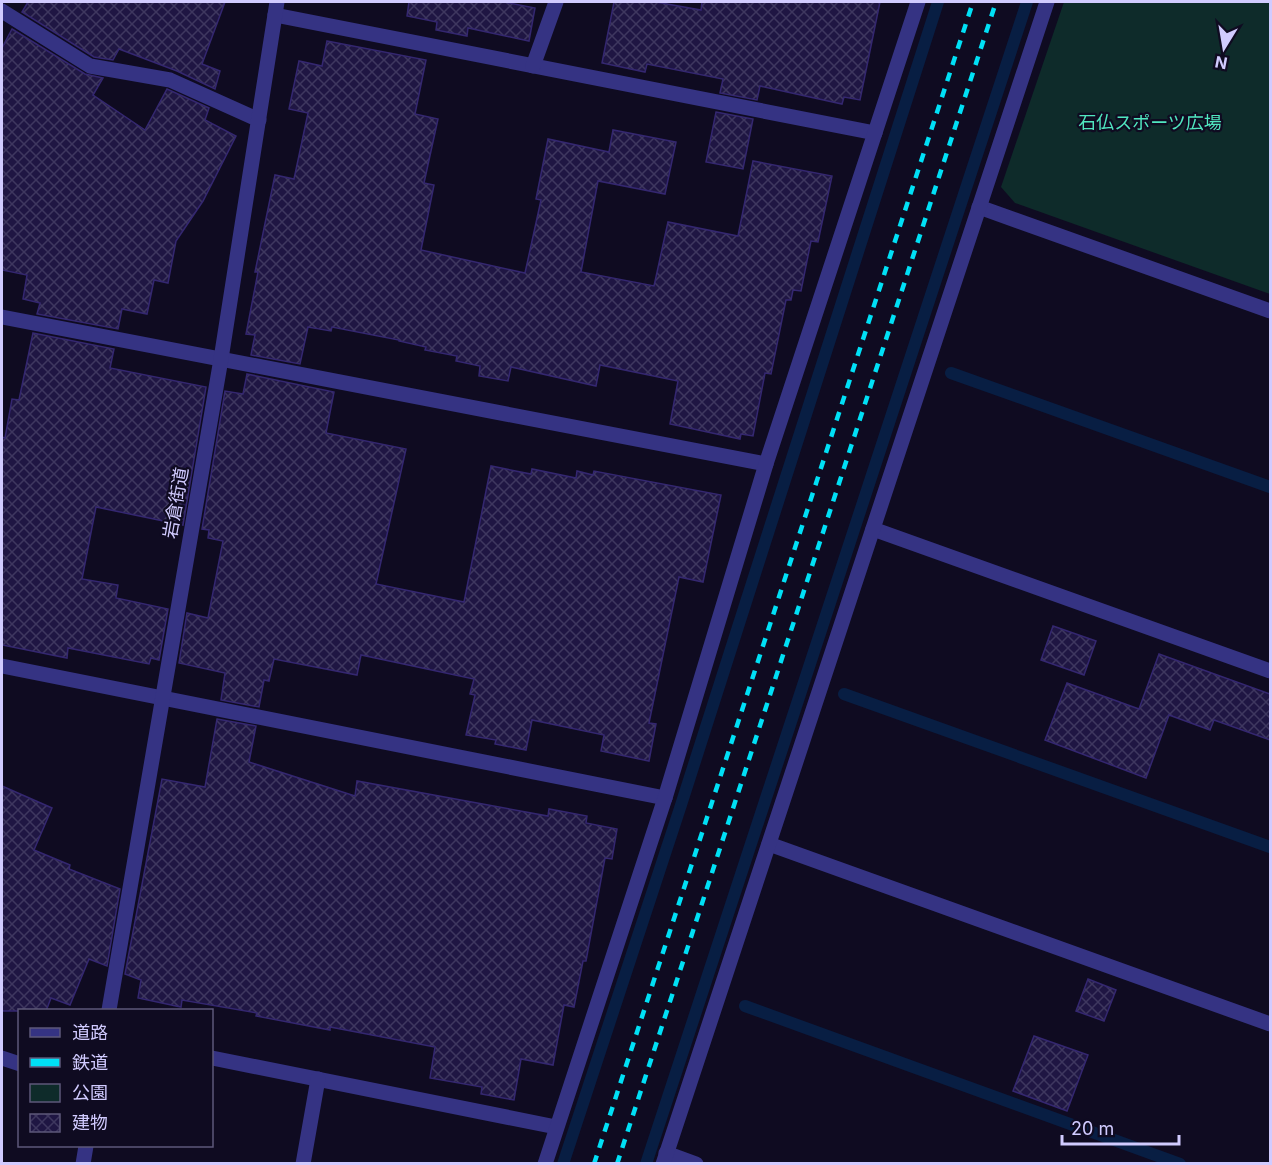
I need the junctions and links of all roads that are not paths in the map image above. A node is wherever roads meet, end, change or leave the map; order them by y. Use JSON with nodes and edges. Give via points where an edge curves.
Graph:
{"nodes":[{"id":1,"x":556,"y":2,"type":"edge"},
{"id":2,"x":918,"y":2,"type":"edge"},
{"id":3,"x":1047,"y":2,"type":"edge"},
{"id":4,"x":276,"y":8,"type":"edge"},
{"id":5,"x":2,"y":11,"type":"edge"},
{"id":6,"x":533,"y":66,"type":"junction"},
{"id":7,"x":259,"y":120,"type":"junction"},
{"id":8,"x":875,"y":133,"type":"junction"},
{"id":9,"x":979,"y":207,"type":"junction"},
{"id":10,"x":1270,"y":311,"type":"edge"},
{"id":11,"x":2,"y":316,"type":"edge"},
{"id":12,"x":221,"y":359,"type":"junction"},
{"id":13,"x":766,"y":464,"type":"junction"},
{"id":14,"x":873,"y":529,"type":"junction"},
{"id":15,"x":2,"y":666,"type":"edge"},
{"id":16,"x":1270,"y":671,"type":"edge"},
{"id":17,"x":162,"y":698,"type":"junction"},
{"id":18,"x":665,"y":798,"type":"junction"},
{"id":19,"x":769,"y":844,"type":"junction"},
{"id":20,"x":109,"y":1009,"type":"edge"},
{"id":21,"x":1270,"y":1024,"type":"edge"},
{"id":22,"x":213,"y":1058,"type":"edge"},
{"id":23,"x":318,"y":1079,"type":"junction"},
{"id":24,"x":556,"y":1128,"type":"junction"},
{"id":25,"x":86,"y":1147,"type":"edge"},
{"id":26,"x":664,"y":1158,"type":"edge"},
{"id":27,"x":83,"y":1164,"type":"edge"},
{"id":28,"x":303,"y":1164,"type":"edge"},
{"id":29,"x":544,"y":1164,"type":"edge"},
{"id":30,"x":696,"y":1164,"type":"edge"}],
"edges":[{"from":1,"to":6,"type":"street"},
{"from":2,"to":8,"type":"street"},
{"from":3,"to":9,"type":"street"},
{"from":4,"to":6,"type":"street"},
{"from":4,"to":7,"type":"street","name":"岩倉街道"},
{"from":5,"to":7,"type":"street","via":[[90,66],[170,80]]},
{"from":6,"to":8,"type":"street"},
{"from":7,"to":12,"type":"street","name":"岩倉街道"},
{"from":8,"to":13,"type":"street"},
{"from":9,"to":10,"type":"street"},
{"from":9,"to":14,"type":"street"},
{"from":11,"to":12,"type":"street"},
{"from":12,"to":13,"type":"street"},
{"from":12,"to":17,"type":"street","name":"岩倉街道"},
{"from":13,"to":18,"type":"street"},
{"from":14,"to":16,"type":"street"},
{"from":14,"to":19,"type":"street"},
{"from":15,"to":17,"type":"street"},
{"from":17,"to":18,"type":"street"},
{"from":17,"to":20,"type":"street","name":"岩倉街道"},
{"from":18,"to":24,"type":"street"},
{"from":19,"to":21,"type":"street"},
{"from":19,"to":26,"type":"street"},
{"from":22,"to":23,"type":"street"},
{"from":23,"to":24,"type":"street"},
{"from":23,"to":28,"type":"street"},
{"from":24,"to":29,"type":"street"},
{"from":25,"to":27,"type":"street"},
{"from":26,"to":30,"type":"street"}]}
